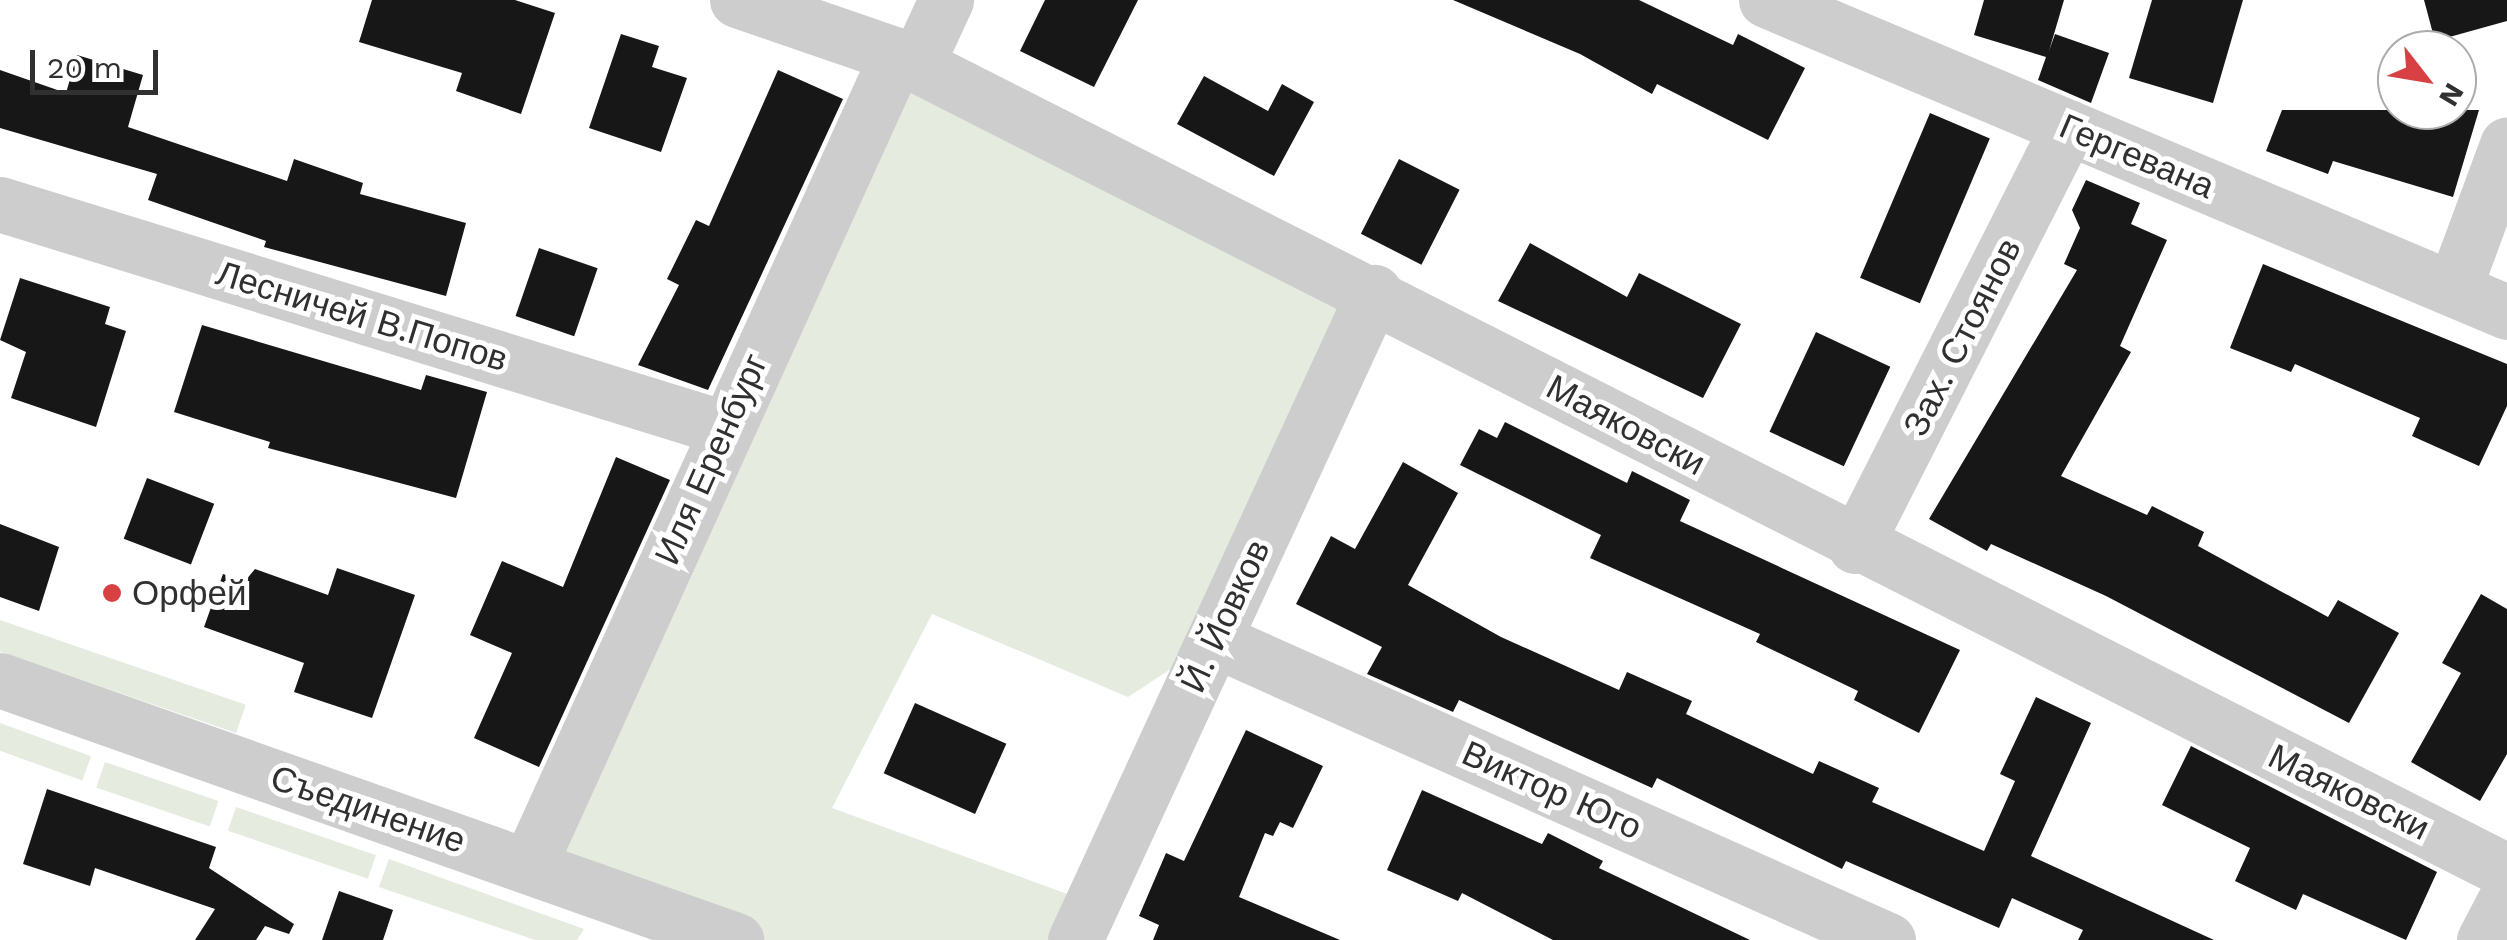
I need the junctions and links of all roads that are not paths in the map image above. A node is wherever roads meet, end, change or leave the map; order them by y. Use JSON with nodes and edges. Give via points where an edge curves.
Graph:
{"nodes":[{"id":1,"x":737,"y":0,"type":"edge"},
{"id":2,"x":946,"y":0,"type":"edge"},
{"id":3,"x":1766,"y":0,"type":"edge"},
{"id":4,"x":906,"y":60,"type":"junction"},
{"id":5,"x":2068,"y":127,"type":"junction"},
{"id":6,"x":2507,"y":145,"type":"edge"},
{"id":7,"x":0,"y":204,"type":"edge"},
{"id":8,"x":2454,"y":288,"type":"junction"},
{"id":9,"x":1374,"y":292,"type":"junction"},
{"id":10,"x":2507,"y":312,"type":"edge"},
{"id":11,"x":724,"y":428,"type":"junction"},
{"id":12,"x":1855,"y":546,"type":"junction"},
{"id":13,"x":1215,"y":640,"type":"junction"},
{"id":14,"x":0,"y":680,"type":"edge"},
{"id":15,"x":529,"y":865,"type":"junction"},
{"id":16,"x":2507,"y":871,"type":"edge"},
{"id":17,"x":2507,"y":896,"type":"edge"},
{"id":18,"x":638,"y":926,"type":"edge"},
{"id":19,"x":736,"y":940,"type":"edge"},
{"id":20,"x":1074,"y":940,"type":"edge"},
{"id":21,"x":1888,"y":940,"type":"edge"},
{"id":22,"x":2484,"y":940,"type":"edge"}],
"edges":[{"from":1,"to":4,"type":"street","name":"Маяковски"},
{"from":2,"to":4,"type":"street","name":"Иля Еренбург"},
{"from":3,"to":5,"type":"street","name":"Гергевана"},
{"from":4,"to":9,"type":"street","name":"Маяковски"},
{"from":4,"to":11,"type":"street","name":"Иля Еренбург"},
{"from":5,"to":8,"type":"street","name":"Гергевана"},
{"from":5,"to":12,"type":"street","name":"Зах. Стоянов"},
{"from":6,"to":8,"type":"street"},
{"from":7,"to":11,"type":"street","name":"Лесничей В.Попов"},
{"from":8,"to":10,"type":"street","name":"Гергевана"},
{"from":9,"to":12,"type":"street","name":"Маяковски"},
{"from":9,"to":13,"type":"street","name":"Й. Йовков"},
{"from":11,"to":15,"type":"street","name":"Иля Еренбург"},
{"from":12,"to":16,"type":"street","name":"Маяковски"},
{"from":13,"to":20,"type":"street","name":"Й. Йовков"},
{"from":13,"to":21,"type":"street","name":"Виктор Юго"},
{"from":14,"to":15,"type":"street","name":"Съединение"},
{"from":15,"to":18,"type":"street","name":"Съединение"},
{"from":17,"to":22,"type":"street"},
{"from":18,"to":19,"type":"street","name":"Съединение"}]}
